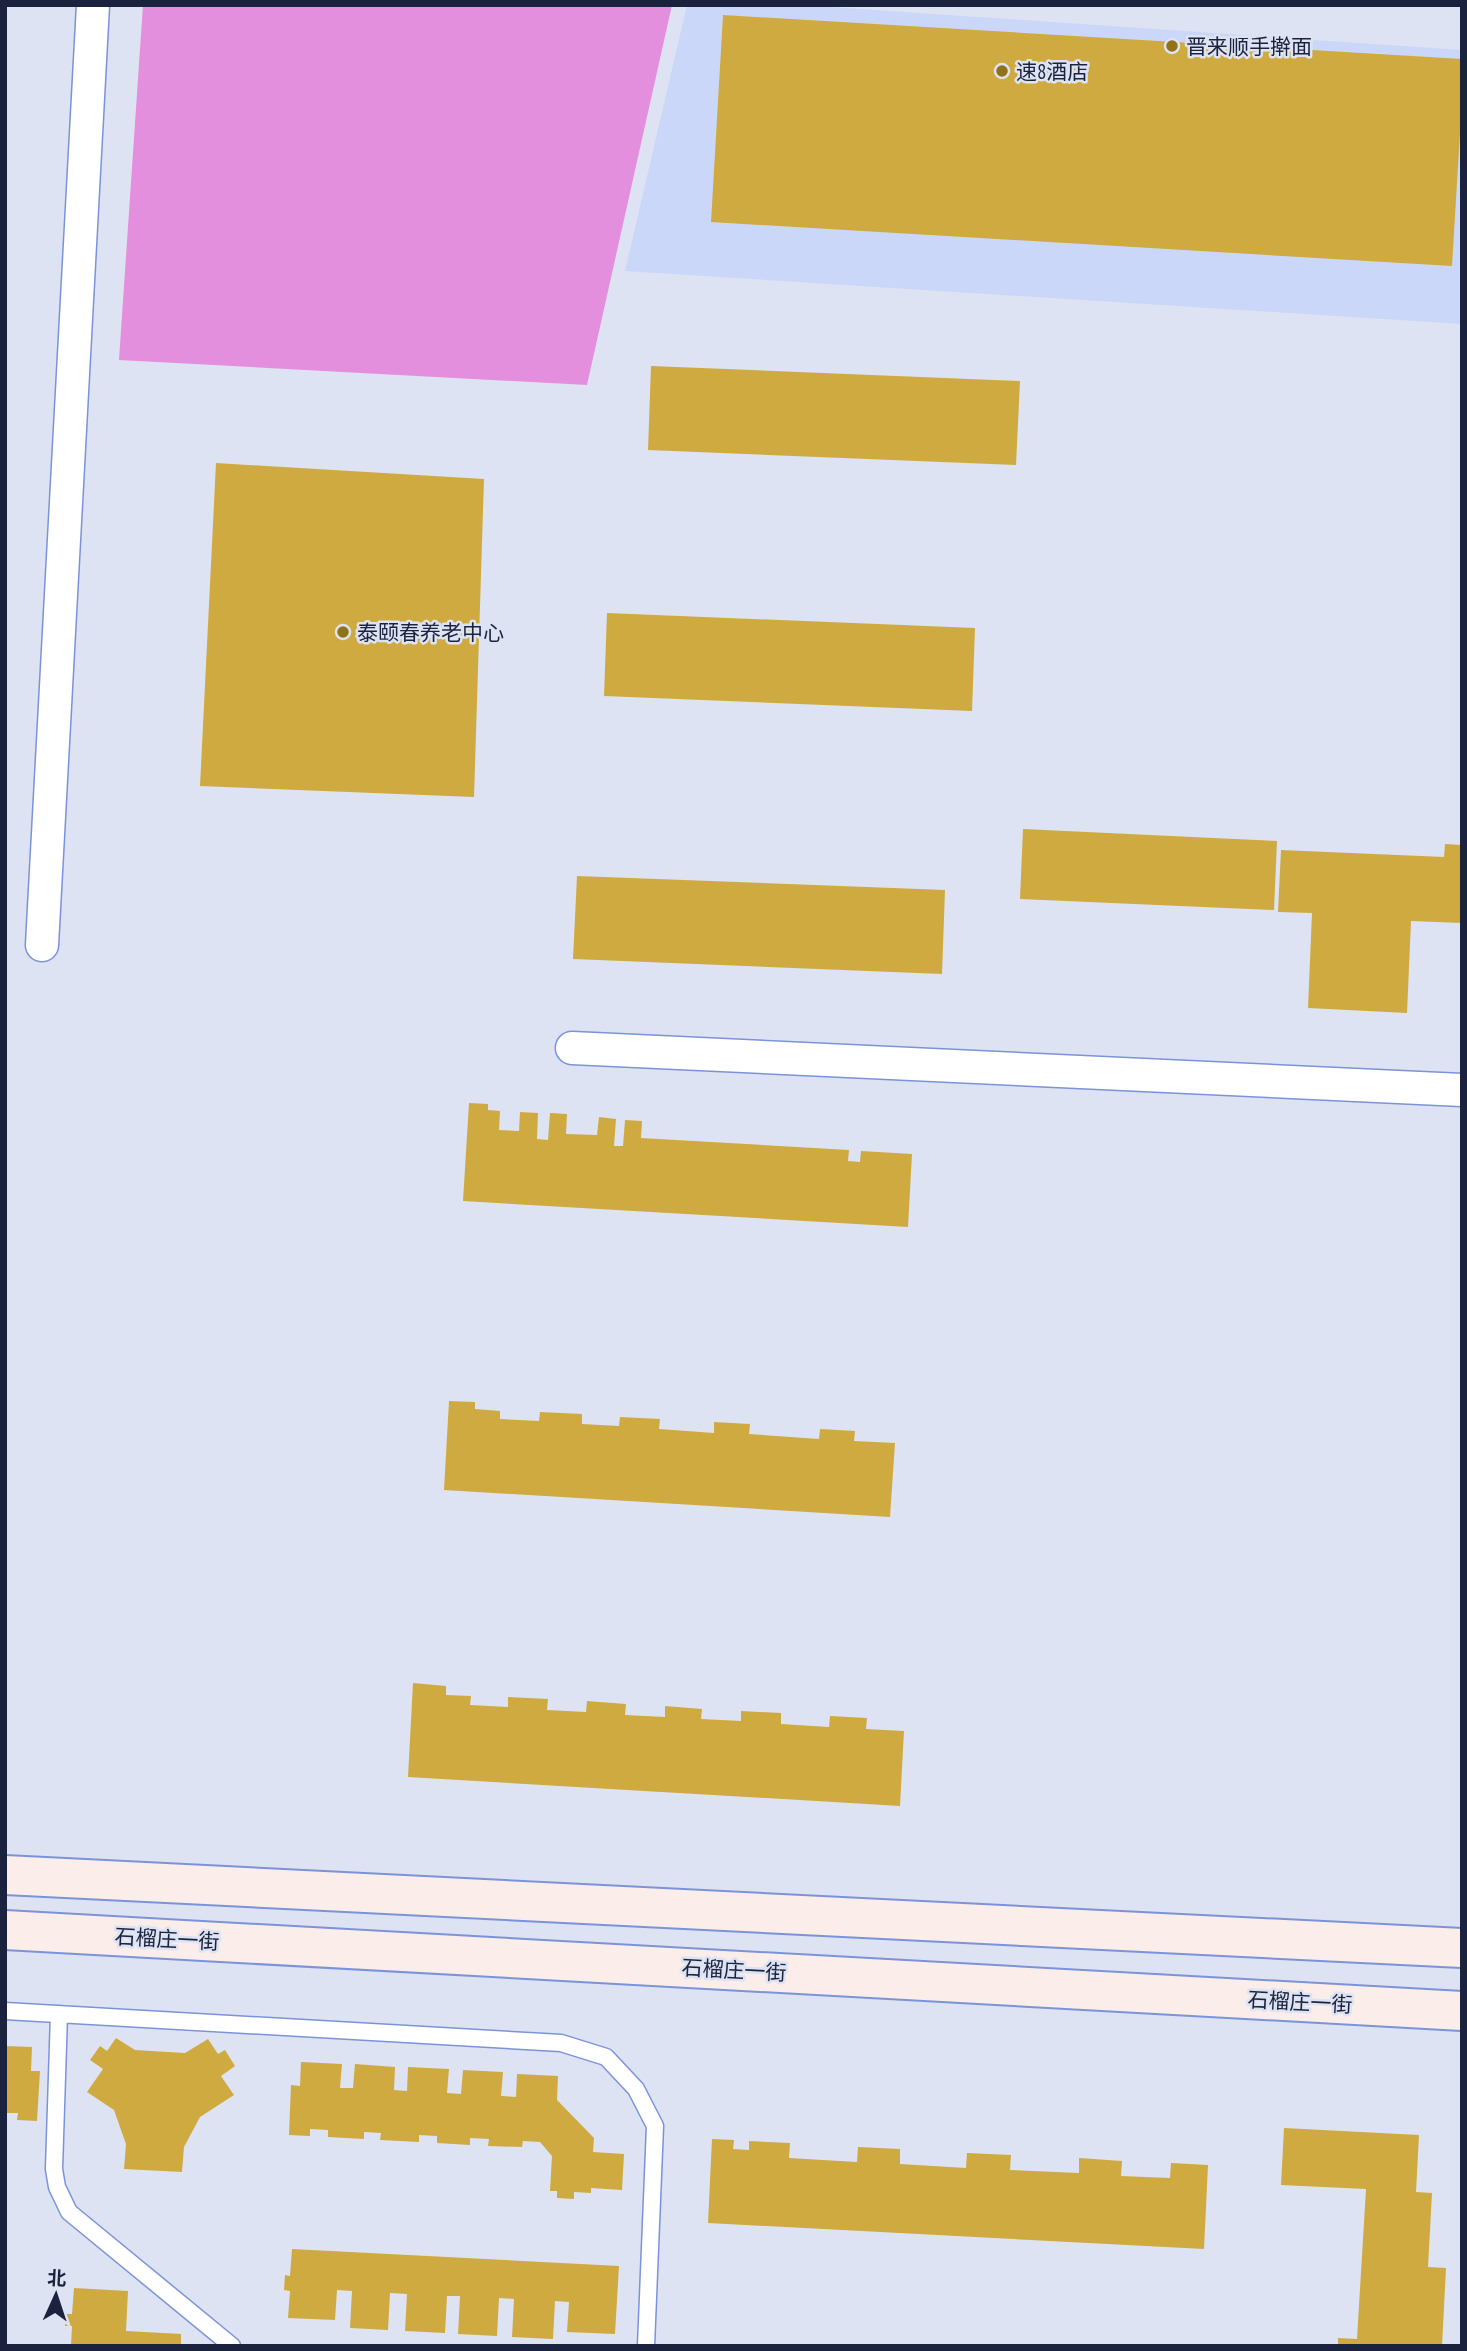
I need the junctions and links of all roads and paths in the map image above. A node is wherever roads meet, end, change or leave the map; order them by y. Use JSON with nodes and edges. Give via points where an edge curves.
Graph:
{"nodes":[{"id":1,"x":93,"y":5,"type":"edge"},
{"id":2,"x":42,"y":945,"type":"dead end"},
{"id":3,"x":572,"y":1048,"type":"dead end"},
{"id":4,"x":1462,"y":1090,"type":"edge"},
{"id":5,"x":5,"y":1875,"type":"edge"},
{"id":6,"x":5,"y":1930,"type":"edge"},
{"id":7,"x":1462,"y":1948,"type":"edge"},
{"id":8,"x":5,"y":2011,"type":"edge"},
{"id":9,"x":1462,"y":2011,"type":"edge"},
{"id":10,"x":59,"y":2014,"type":"junction"},
{"id":11,"x":232,"y":2346,"type":"edge"},
{"id":12,"x":646,"y":2346,"type":"edge"}],
"edges":[{"from":1,"to":2,"type":"street"},
{"from":3,"to":4,"type":"street"},
{"from":5,"to":7,"type":"street"},
{"from":6,"to":9,"type":"street","name":"石榴庄一街"},
{"from":8,"to":10,"type":"lane"},
{"from":10,"to":11,"type":"lane","via":[[54,2169],[69,2212]]},
{"from":10,"to":12,"type":"lane","via":[[561,2043],[606,2057],[636,2089],[655,2126]]}]}
